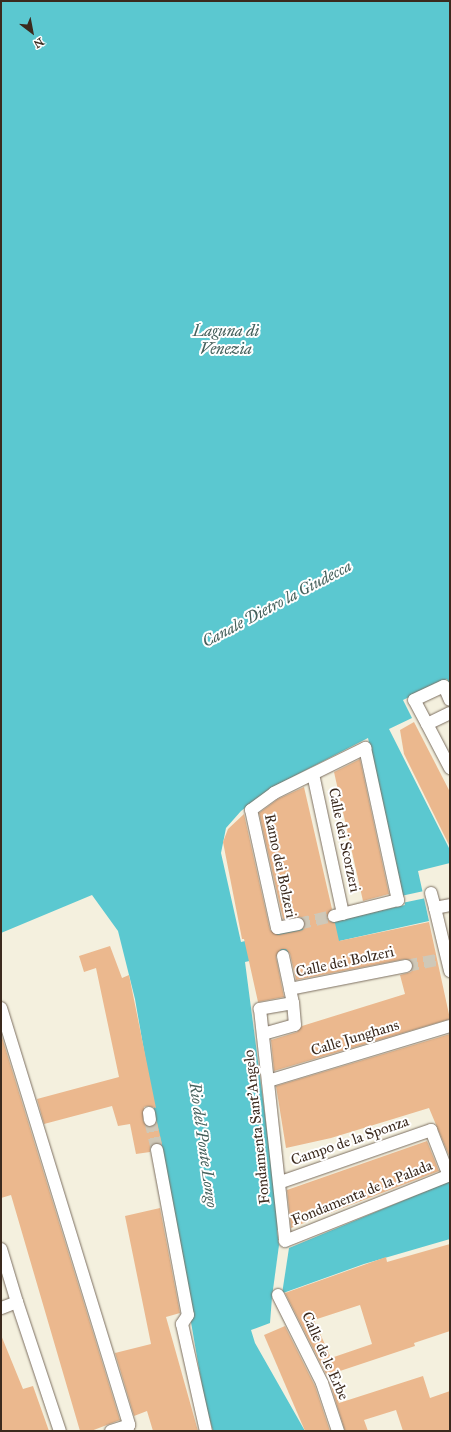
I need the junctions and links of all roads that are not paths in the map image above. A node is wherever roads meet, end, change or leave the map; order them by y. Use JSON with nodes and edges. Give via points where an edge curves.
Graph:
{"nodes":[{"id":1,"x":450,"y":700,"type":"edge"},
{"id":2,"x":450,"y":713,"type":"edge"},
{"id":3,"x":427,"y":724,"type":"junction"},
{"id":4,"x":450,"y":768,"type":"edge"},
{"id":5,"x":313,"y":774,"type":"junction"},
{"id":6,"x":431,"y":893,"type":"dead end"},
{"id":7,"x":450,"y":905,"type":"edge"},
{"id":8,"x":435,"y":908,"type":"junction"},
{"id":9,"x":298,"y":924,"type":"tunnel mouth"},
{"id":10,"x":283,"y":956,"type":"dead end"},
{"id":11,"x":406,"y":966,"type":"tunnel mouth"},
{"id":12,"x":450,"y":972,"type":"edge"},
{"id":13,"x":290,"y":989,"type":"junction"},
{"id":14,"x":293,"y":1003,"type":"junction"},
{"id":15,"x":1,"y":1008,"type":"edge"},
{"id":16,"x":260,"y":1009,"type":"joint"},
{"id":17,"x":450,"y":1026,"type":"edge"},
{"id":18,"x":263,"y":1034,"type":"junction"},
{"id":19,"x":268,"y":1081,"type":"junction"},
{"id":20,"x":156,"y":1150,"type":"tunnel mouth"},
{"id":21,"x":449,"y":1176,"type":"edge"},
{"id":22,"x":280,"y":1182,"type":"junction"},
{"id":23,"x":285,"y":1241,"type":"joint"},
{"id":24,"x":1,"y":1249,"type":"edge"},
{"id":25,"x":278,"y":1296,"type":"dead end"},
{"id":26,"x":17,"y":1302,"type":"junction"},
{"id":27,"x":1,"y":1308,"type":"edge"},
{"id":28,"x":128,"y":1428,"type":"edge"},
{"id":29,"x":60,"y":1431,"type":"edge"},
{"id":30,"x":111,"y":1431,"type":"edge"},
{"id":31,"x":206,"y":1431,"type":"edge"},
{"id":32,"x":338,"y":1431,"type":"edge"}],
"edges":[{"from":1,"to":3,"type":"street","via":[[444,686],[414,700]]},
{"from":2,"to":3,"type":"street"},
{"from":3,"to":4,"type":"street"},
{"from":5,"to":5,"type":"street","name":"Calle dei Scorzeri","via":[[339,915],[398,900],[364,748]]},
{"from":5,"to":9,"type":"street","name":"Ramo dei Bolzeri","via":[[274,793],[251,810],[277,928]]},
{"from":6,"to":8,"type":"street"},
{"from":7,"to":8,"type":"street"},
{"from":8,"to":12,"type":"street","via":[[443,960]]},
{"from":10,"to":13,"type":"street","name":"Calle dei Bolzeri"},
{"from":11,"to":13,"type":"street","name":"Calle dei Bolzeri","via":[[394,972]]},
{"from":13,"to":14,"type":"street","name":"Calle dei Bolzeri"},
{"from":14,"to":16,"type":"street","name":"Calle dei Bolzeri"},
{"from":14,"to":18,"type":"street","via":[[295,1025]]},
{"from":15,"to":28,"type":"street"},
{"from":16,"to":18,"type":"street","name":"Fondamenta Sant'Angelo"},
{"from":17,"to":19,"type":"street","name":"Calle Junghans"},
{"from":18,"to":19,"type":"street","name":"Fondamenta Sant'Angelo"},
{"from":19,"to":22,"type":"street","name":"Fondamenta Sant'Angelo"},
{"from":20,"to":31,"type":"street","via":[[188,1315],[182,1324]]},
{"from":21,"to":22,"type":"street","name":"Campo de la Sponza","via":[[431,1130]]},
{"from":21,"to":23,"type":"street","name":"Fondamenta de la Palada"},
{"from":22,"to":23,"type":"street","name":"Fondamenta Sant'Angelo"},
{"from":24,"to":26,"type":"street"},
{"from":25,"to":32,"type":"street","name":"Calle de le Erbe","via":[[322,1383]]},
{"from":26,"to":27,"type":"street"},
{"from":26,"to":29,"type":"street"},
{"from":28,"to":30,"type":"street"}]}
